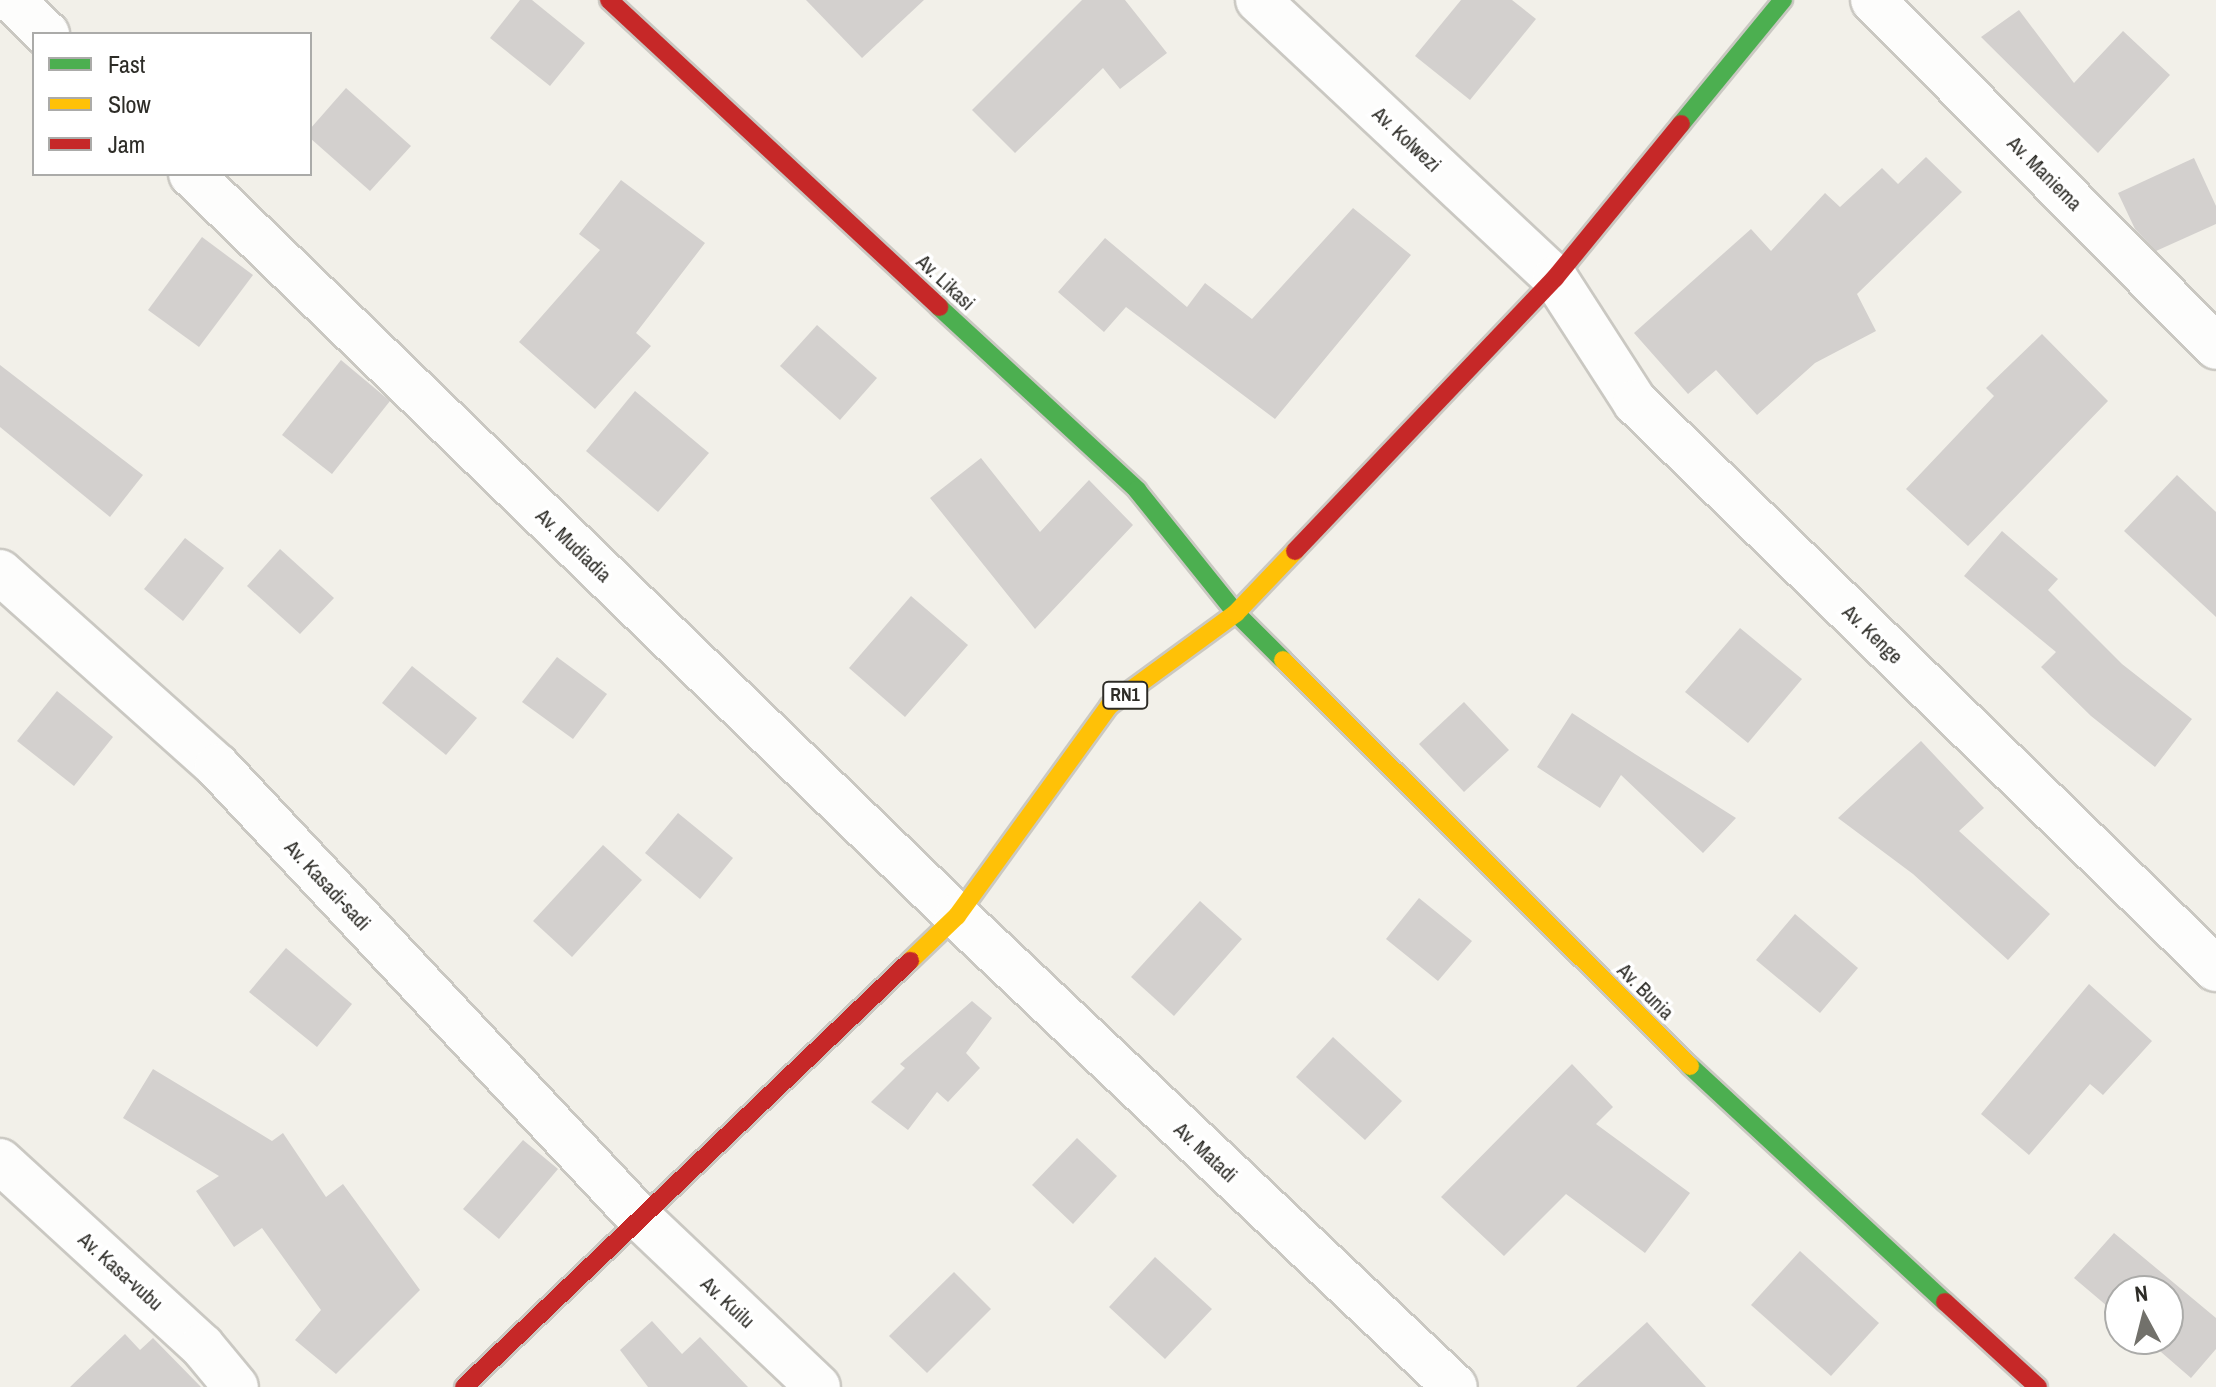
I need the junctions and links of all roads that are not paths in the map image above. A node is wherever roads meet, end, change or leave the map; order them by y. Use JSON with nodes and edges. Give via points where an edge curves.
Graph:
{"nodes":[{"id":1,"x":12,"y":0,"type":"edge"},
{"id":2,"x":609,"y":0,"type":"edge"},
{"id":3,"x":1258,"y":0,"type":"edge"},
{"id":4,"x":1783,"y":0,"type":"edge"},
{"id":5,"x":1873,"y":0,"type":"edge"},
{"id":6,"x":45,"y":32,"type":"edge"},
{"id":7,"x":193,"y":176,"type":"edge"},
{"id":8,"x":1555,"y":278,"type":"junction"},
{"id":9,"x":2216,"y":347,"type":"edge"},
{"id":10,"x":0,"y":572,"type":"edge"},
{"id":11,"x":1236,"y":613,"type":"junction"},
{"id":12,"x":957,"y":916,"type":"junction"},
{"id":13,"x":2216,"y":969,"type":"edge"},
{"id":14,"x":0,"y":1161,"type":"edge"},
{"id":15,"x":638,"y":1216,"type":"junction"},
{"id":16,"x":236,"y":1387,"type":"edge"},
{"id":17,"x":464,"y":1387,"type":"edge"},
{"id":18,"x":818,"y":1387,"type":"edge"},
{"id":19,"x":1455,"y":1387,"type":"edge"},
{"id":20,"x":2038,"y":1387,"type":"edge"}],
"edges":[{"from":1,"to":6,"type":"street"},
{"from":2,"to":11,"type":"main road","name":"Av. Likasi","via":[[1137,490]]},
{"from":3,"to":8,"type":"street","name":"Av. Kolwezi"},
{"from":4,"to":8,"type":"main road","number":"RN1"},
{"from":5,"to":9,"type":"street","name":"Av. Maniema"},
{"from":7,"to":12,"type":"street","name":"Av. Mudiadia"},
{"from":8,"to":11,"type":"main road","number":"RN1"},
{"from":8,"to":13,"type":"street","name":"Av. Kenge","via":[[1635,402]]},
{"from":10,"to":15,"type":"street","name":"Av. Kasadi-sadi","via":[[217,766]]},
{"from":11,"to":12,"type":"main road","number":"RN1","via":[[1109,706]]},
{"from":11,"to":20,"type":"main road","name":"Av. Bunia","via":[[1717,1093]]},
{"from":12,"to":15,"type":"main road","number":"RN1"},
{"from":12,"to":19,"type":"street","name":"Av. Matadi"},
{"from":14,"to":16,"type":"street","name":"Av. Kasa-vubu","via":[[202,1346]]},
{"from":15,"to":17,"type":"main road","number":"RN1"},
{"from":15,"to":18,"type":"street","name":"Av. Kuilu"}]}
